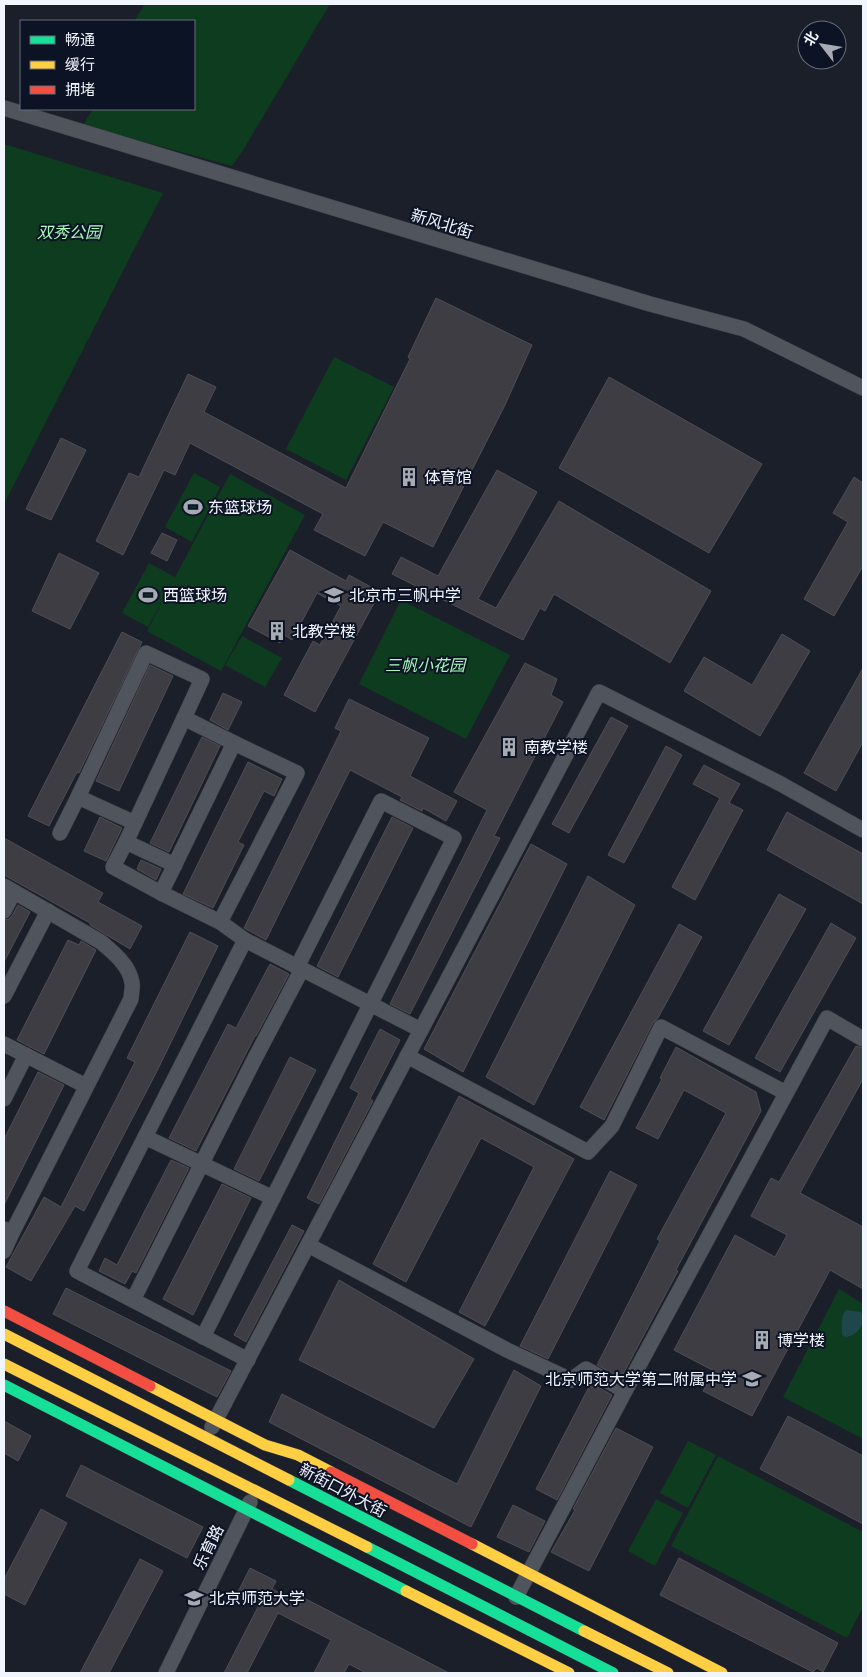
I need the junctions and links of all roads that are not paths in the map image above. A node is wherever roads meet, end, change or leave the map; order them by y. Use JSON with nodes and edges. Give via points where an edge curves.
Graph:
{"nodes":[{"id":1,"x":4,"y":108,"type":"edge"},
{"id":2,"x":863,"y":388,"type":"edge"},
{"id":3,"x":184,"y":718,"type":"junction"},
{"id":4,"x":234,"y":743,"type":"junction"},
{"id":5,"x":78,"y":797,"type":"junction"},
{"id":6,"x":135,"y":823,"type":"junction"},
{"id":7,"x":863,"y":830,"type":"edge"},
{"id":8,"x":60,"y":833,"type":"dead end"},
{"id":9,"x":126,"y":842,"type":"junction"},
{"id":10,"x":175,"y":865,"type":"junction"},
{"id":11,"x":9,"y":889,"type":"edge"},
{"id":12,"x":161,"y":893,"type":"junction"},
{"id":13,"x":4,"y":911,"type":"edge"},
{"id":14,"x":48,"y":911,"type":"junction"},
{"id":15,"x":220,"y":922,"type":"junction"},
{"id":16,"x":245,"y":940,"type":"junction"},
{"id":17,"x":4,"y":963,"type":"edge"},
{"id":18,"x":300,"y":968,"type":"junction"},
{"id":19,"x":17,"y":970,"type":"junction"},
{"id":20,"x":4,"y":996,"type":"edge"},
{"id":21,"x":371,"y":1005,"type":"junction"},
{"id":22,"x":421,"y":1030,"type":"junction"},
{"id":23,"x":863,"y":1039,"type":"edge"},
{"id":24,"x":4,"y":1044,"type":"edge"},
{"id":25,"x":26,"y":1055,"type":"junction"},
{"id":26,"x":407,"y":1056,"type":"junction"},
{"id":27,"x":86,"y":1086,"type":"junction"},
{"id":28,"x":786,"y":1093,"type":"junction"},
{"id":29,"x":4,"y":1099,"type":"edge"},
{"id":30,"x":145,"y":1137,"type":"junction"},
{"id":31,"x":201,"y":1164,"type":"junction"},
{"id":32,"x":273,"y":1198,"type":"junction"},
{"id":33,"x":8,"y":1231,"type":"edge"},
{"id":34,"x":308,"y":1245,"type":"junction"},
{"id":35,"x":4,"y":1251,"type":"edge"},
{"id":36,"x":133,"y":1300,"type":"junction"},
{"id":37,"x":4,"y":1311,"type":"edge"},
{"id":38,"x":4,"y":1334,"type":"edge"},
{"id":39,"x":203,"y":1337,"type":"junction"},
{"id":40,"x":248,"y":1360,"type":"junction"},
{"id":41,"x":4,"y":1364,"type":"edge"},
{"id":42,"x":4,"y":1385,"type":"edge"},
{"id":43,"x":625,"y":1391,"type":"junction"},
{"id":44,"x":216,"y":1420,"type":"junction"},
{"id":45,"x":206,"y":1437,"type":"junction"},
{"id":46,"x":256,"y":1491,"type":"junction"},
{"id":47,"x":246,"y":1510,"type":"junction"},
{"id":48,"x":528,"y":1574,"type":"junction"},
{"id":49,"x":516,"y":1597,"type":"junction"},
{"id":50,"x":166,"y":1673,"type":"edge"},
{"id":51,"x":569,"y":1673,"type":"edge"},
{"id":52,"x":613,"y":1673,"type":"edge"},
{"id":53,"x":668,"y":1673,"type":"edge"},
{"id":54,"x":722,"y":1673,"type":"edge"}],
"edges":[{"from":1,"to":2,"type":"street","name":"新风北街","via":[[650,304],[744,328]]},
{"from":3,"to":4,"type":"street"},
{"from":3,"to":5,"type":"street","via":[[202,680],[146,653]]},
{"from":3,"to":6,"type":"street"},
{"from":4,"to":10,"type":"street"},
{"from":4,"to":15,"type":"street","via":[[296,772]]},
{"from":5,"to":6,"type":"street"},
{"from":5,"to":8,"type":"street"},
{"from":6,"to":9,"type":"street"},
{"from":7,"to":22,"type":"street","via":[[779,783],[600,692]]},
{"from":9,"to":10,"type":"street"},
{"from":9,"to":12,"type":"street","via":[[114,867]]},
{"from":10,"to":12,"type":"street"},
{"from":11,"to":13,"type":"street"},
{"from":11,"to":14,"type":"street"},
{"from":12,"to":15,"type":"street"},
{"from":14,"to":19,"type":"street"},
{"from":14,"to":27,"type":"street","via":[[101,942],[126,967],[132,982],[131,999]]},
{"from":15,"to":16,"type":"street"},
{"from":16,"to":18,"type":"street"},
{"from":16,"to":30,"type":"street"},
{"from":17,"to":19,"type":"street"},
{"from":18,"to":21,"type":"street"},
{"from":18,"to":21,"type":"street","via":[[381,801],[454,838]]},
{"from":18,"to":31,"type":"street"},
{"from":19,"to":20,"type":"street"},
{"from":21,"to":22,"type":"street"},
{"from":21,"to":32,"type":"street"},
{"from":22,"to":26,"type":"street"},
{"from":23,"to":28,"type":"street","via":[[827,1018]]},
{"from":24,"to":25,"type":"street"},
{"from":25,"to":27,"type":"street"},
{"from":25,"to":29,"type":"street"},
{"from":26,"to":28,"type":"street","via":[[588,1152],[612,1126],[660,1027]]},
{"from":26,"to":34,"type":"street"},
{"from":27,"to":33,"type":"street"},
{"from":28,"to":43,"type":"street"},
{"from":30,"to":31,"type":"street"},
{"from":30,"to":36,"type":"street","via":[[77,1271]]},
{"from":31,"to":32,"type":"street"},
{"from":31,"to":36,"type":"street"},
{"from":32,"to":39,"type":"street"},
{"from":33,"to":35,"type":"street"},
{"from":34,"to":40,"type":"street"},
{"from":34,"to":43,"type":"street","via":[[570,1380],[586,1369]]},
{"from":36,"to":39,"type":"street"},
{"from":37,"to":44,"type":"street"},
{"from":38,"to":45,"type":"street","name":"新街口外大街"},
{"from":39,"to":40,"type":"street"},
{"from":40,"to":44,"type":"street"},
{"from":41,"to":46,"type":"street"},
{"from":42,"to":47,"type":"street"},
{"from":43,"to":48,"type":"street"},
{"from":44,"to":45,"type":"street"},
{"from":44,"to":48,"type":"street","via":[[266,1445],[298,1455]]},
{"from":45,"to":49,"type":"street","name":"新街口外大街"},
{"from":46,"to":47,"type":"street","name":"乐育路"},
{"from":46,"to":52,"type":"street"},
{"from":47,"to":50,"type":"street","name":"乐育路"},
{"from":47,"to":51,"type":"street"},
{"from":48,"to":49,"type":"street"},
{"from":48,"to":54,"type":"street"},
{"from":49,"to":53,"type":"street","name":"新街口外大街"}]}
